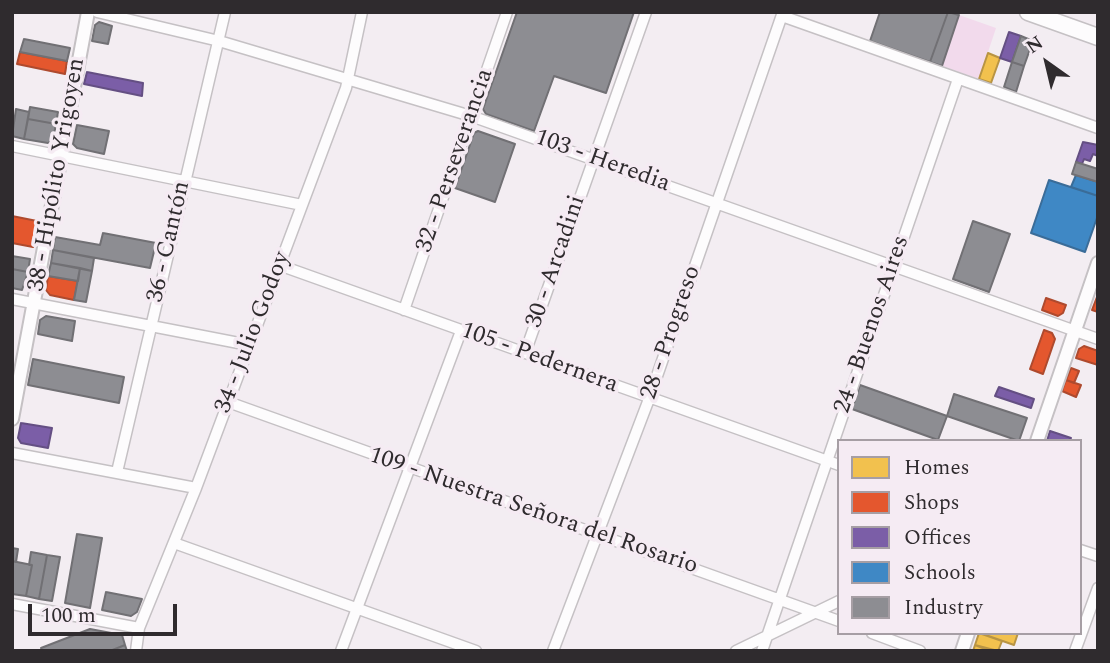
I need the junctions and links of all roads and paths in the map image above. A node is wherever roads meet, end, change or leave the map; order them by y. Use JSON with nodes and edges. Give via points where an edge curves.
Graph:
{"nodes":[{"id":1,"x":88,"y":12,"type":"edge"},
{"id":2,"x":97,"y":12,"type":"edge"},
{"id":3,"x":225,"y":12,"type":"edge"},
{"id":4,"x":362,"y":12,"type":"edge"},
{"id":5,"x":507,"y":12,"type":"edge"},
{"id":6,"x":646,"y":12,"type":"edge"},
{"id":7,"x":1028,"y":12,"type":"edge"},
{"id":8,"x":783,"y":14,"type":"edge"},
{"id":9,"x":1098,"y":37,"type":"edge"},
{"id":10,"x":219,"y":41,"type":"junction"},
{"id":11,"x":349,"y":78,"type":"junction"},
{"id":12,"x":958,"y":79,"type":"junction"},
{"id":13,"x":471,"y":116,"type":"junction"},
{"id":14,"x":1098,"y":128,"type":"edge"},
{"id":15,"x":12,"y":146,"type":"edge"},
{"id":16,"x":60,"y":155,"type":"junction"},
{"id":17,"x":593,"y":159,"type":"junction"},
{"id":18,"x":185,"y":179,"type":"junction"},
{"id":19,"x":718,"y":204,"type":"junction"},
{"id":20,"x":303,"y":205,"type":"junction"},
{"id":21,"x":1098,"y":262,"type":"edge"},
{"id":22,"x":279,"y":265,"type":"junction"},
{"id":23,"x":893,"y":267,"type":"junction"},
{"id":24,"x":12,"y":299,"type":"edge"},
{"id":25,"x":35,"y":303,"type":"junction"},
{"id":26,"x":404,"y":310,"type":"junction"},
{"id":27,"x":151,"y":325,"type":"junction"},
{"id":28,"x":461,"y":331,"type":"junction"},
{"id":29,"x":1076,"y":331,"type":"junction"},
{"id":30,"x":1098,"y":339,"type":"edge"},
{"id":31,"x":249,"y":345,"type":"junction"},
{"id":32,"x":525,"y":353,"type":"junction"},
{"id":33,"x":649,"y":399,"type":"junction"},
{"id":34,"x":228,"y":402,"type":"junction"},
{"id":35,"x":12,"y":419,"type":"edge"},
{"id":36,"x":1038,"y":439,"type":"edge"},
{"id":37,"x":12,"y":453,"type":"edge"},
{"id":38,"x":826,"y":461,"type":"junction"},
{"id":39,"x":837,"y":465,"type":"edge"},
{"id":40,"x":408,"y":469,"type":"junction"},
{"id":41,"x":117,"y":472,"type":"junction"},
{"id":42,"x":196,"y":488,"type":"junction"},
{"id":43,"x":598,"y":535,"type":"junction"},
{"id":44,"x":174,"y":543,"type":"junction"},
{"id":45,"x":1098,"y":587,"type":"edge"},
{"id":46,"x":778,"y":600,"type":"junction"},
{"id":47,"x":837,"y":602,"type":"edge"},
{"id":48,"x":12,"y":604,"type":"edge"},
{"id":49,"x":357,"y":608,"type":"junction"},
{"id":50,"x":815,"y":612,"type":"junction"},
{"id":51,"x":837,"y":620,"type":"edge"},
{"id":52,"x":139,"y":628,"type":"junction"},
{"id":53,"x":1082,"y":632,"type":"edge"},
{"id":54,"x":877,"y":635,"type":"edge"},
{"id":55,"x":767,"y":636,"type":"junction"},
{"id":56,"x":136,"y":651,"type":"edge"},
{"id":57,"x":341,"y":651,"type":"edge"},
{"id":58,"x":476,"y":651,"type":"edge"},
{"id":59,"x":554,"y":651,"type":"edge"},
{"id":60,"x":736,"y":651,"type":"edge"},
{"id":61,"x":762,"y":651,"type":"edge"},
{"id":62,"x":920,"y":651,"type":"edge"}],
"edges":[{"from":1,"to":16,"type":"street","name":"38 - Hipólito Yrigoyen"},
{"from":2,"to":10,"type":"street","name":"103 - Heredia"},
{"from":3,"to":10,"type":"street","name":"36 - Cantón"},
{"from":4,"to":11,"type":"street","name":"34 - Julio Godoy"},
{"from":5,"to":13,"type":"street","name":"32 - Perseverancia"},
{"from":6,"to":17,"type":"street","name":"30 - Arcadini"},
{"from":7,"to":9,"type":"main road"},
{"from":8,"to":12,"type":"street"},
{"from":8,"to":19,"type":"street","name":"28 - Progreso"},
{"from":10,"to":11,"type":"street","name":"103 - Heredia"},
{"from":10,"to":18,"type":"street","name":"36 - Cantón"},
{"from":11,"to":13,"type":"street","name":"103 - Heredia"},
{"from":11,"to":20,"type":"street","name":"34 - Julio Godoy"},
{"from":12,"to":14,"type":"street"},
{"from":12,"to":23,"type":"street","name":"24 - Buenos Aires"},
{"from":13,"to":17,"type":"street","name":"103 - Heredia"},
{"from":13,"to":26,"type":"street","name":"32 - Perseverancia"},
{"from":15,"to":16,"type":"street"},
{"from":16,"to":18,"type":"street"},
{"from":16,"to":25,"type":"street","name":"38 - Hipólito Yrigoyen"},
{"from":17,"to":19,"type":"street","name":"103 - Heredia"},
{"from":17,"to":32,"type":"street","name":"30 - Arcadini"},
{"from":18,"to":20,"type":"street"},
{"from":18,"to":27,"type":"street","name":"36 - Cantón"},
{"from":19,"to":23,"type":"street","name":"103 - Heredia"},
{"from":19,"to":33,"type":"street","name":"28 - Progreso"},
{"from":20,"to":22,"type":"street","name":"34 - Julio Godoy"},
{"from":21,"to":29,"type":"street"},
{"from":22,"to":26,"type":"street","name":"105 - Pedernera"},
{"from":22,"to":31,"type":"street","name":"34 - Julio Godoy"},
{"from":23,"to":29,"type":"street","name":"103 - Heredia"},
{"from":23,"to":38,"type":"street","name":"24 - Buenos Aires"},
{"from":24,"to":25,"type":"street"},
{"from":25,"to":27,"type":"street"},
{"from":25,"to":35,"type":"street","name":"38 - Hipólito Yrigoyen"},
{"from":26,"to":28,"type":"street","name":"105 - Pedernera"},
{"from":27,"to":31,"type":"street"},
{"from":27,"to":41,"type":"street","name":"36 - Cantón"},
{"from":28,"to":32,"type":"street","name":"105 - Pedernera"},
{"from":28,"to":40,"type":"street"},
{"from":29,"to":30,"type":"street","name":"103 - Heredia"},
{"from":29,"to":36,"type":"street"},
{"from":31,"to":34,"type":"street","name":"34 - Julio Godoy"},
{"from":32,"to":33,"type":"street","name":"105 - Pedernera"},
{"from":33,"to":38,"type":"street","name":"105 - Pedernera"},
{"from":33,"to":43,"type":"street","name":"28 - Progreso"},
{"from":34,"to":40,"type":"street","name":"109 - Nuestra Señora del Rosario"},
{"from":34,"to":42,"type":"street","name":"34 - Julio Godoy"},
{"from":37,"to":41,"type":"street"},
{"from":38,"to":39,"type":"street","name":"105 - Pedernera"},
{"from":38,"to":46,"type":"street","name":"24 - Buenos Aires"},
{"from":40,"to":43,"type":"street","name":"109 - Nuestra Señora del Rosario"},
{"from":40,"to":49,"type":"street"},
{"from":41,"to":42,"type":"street"},
{"from":42,"to":44,"type":"street","name":"34 - Julio Godoy"},
{"from":43,"to":46,"type":"street","name":"109 - Nuestra Señora del Rosario"},
{"from":43,"to":59,"type":"street","name":"28 - Progreso"},
{"from":44,"to":49,"type":"street"},
{"from":44,"to":52,"type":"street","name":"34 - Julio Godoy"},
{"from":45,"to":53,"type":"street"},
{"from":46,"to":50,"type":"street","name":"109 - Nuestra Señora del Rosario"},
{"from":46,"to":55,"type":"street","name":"24 - Buenos Aires"},
{"from":47,"to":50,"type":"street"},
{"from":48,"to":52,"type":"street"},
{"from":49,"to":57,"type":"street"},
{"from":49,"to":58,"type":"street"},
{"from":50,"to":51,"type":"street","name":"109 - Nuestra Señora del Rosario"},
{"from":50,"to":55,"type":"street"},
{"from":52,"to":56,"type":"street","name":"34 - Julio Godoy"},
{"from":54,"to":62,"type":"street"},
{"from":55,"to":60,"type":"street"},
{"from":55,"to":61,"type":"street","name":"24 - Buenos Aires"}]}
